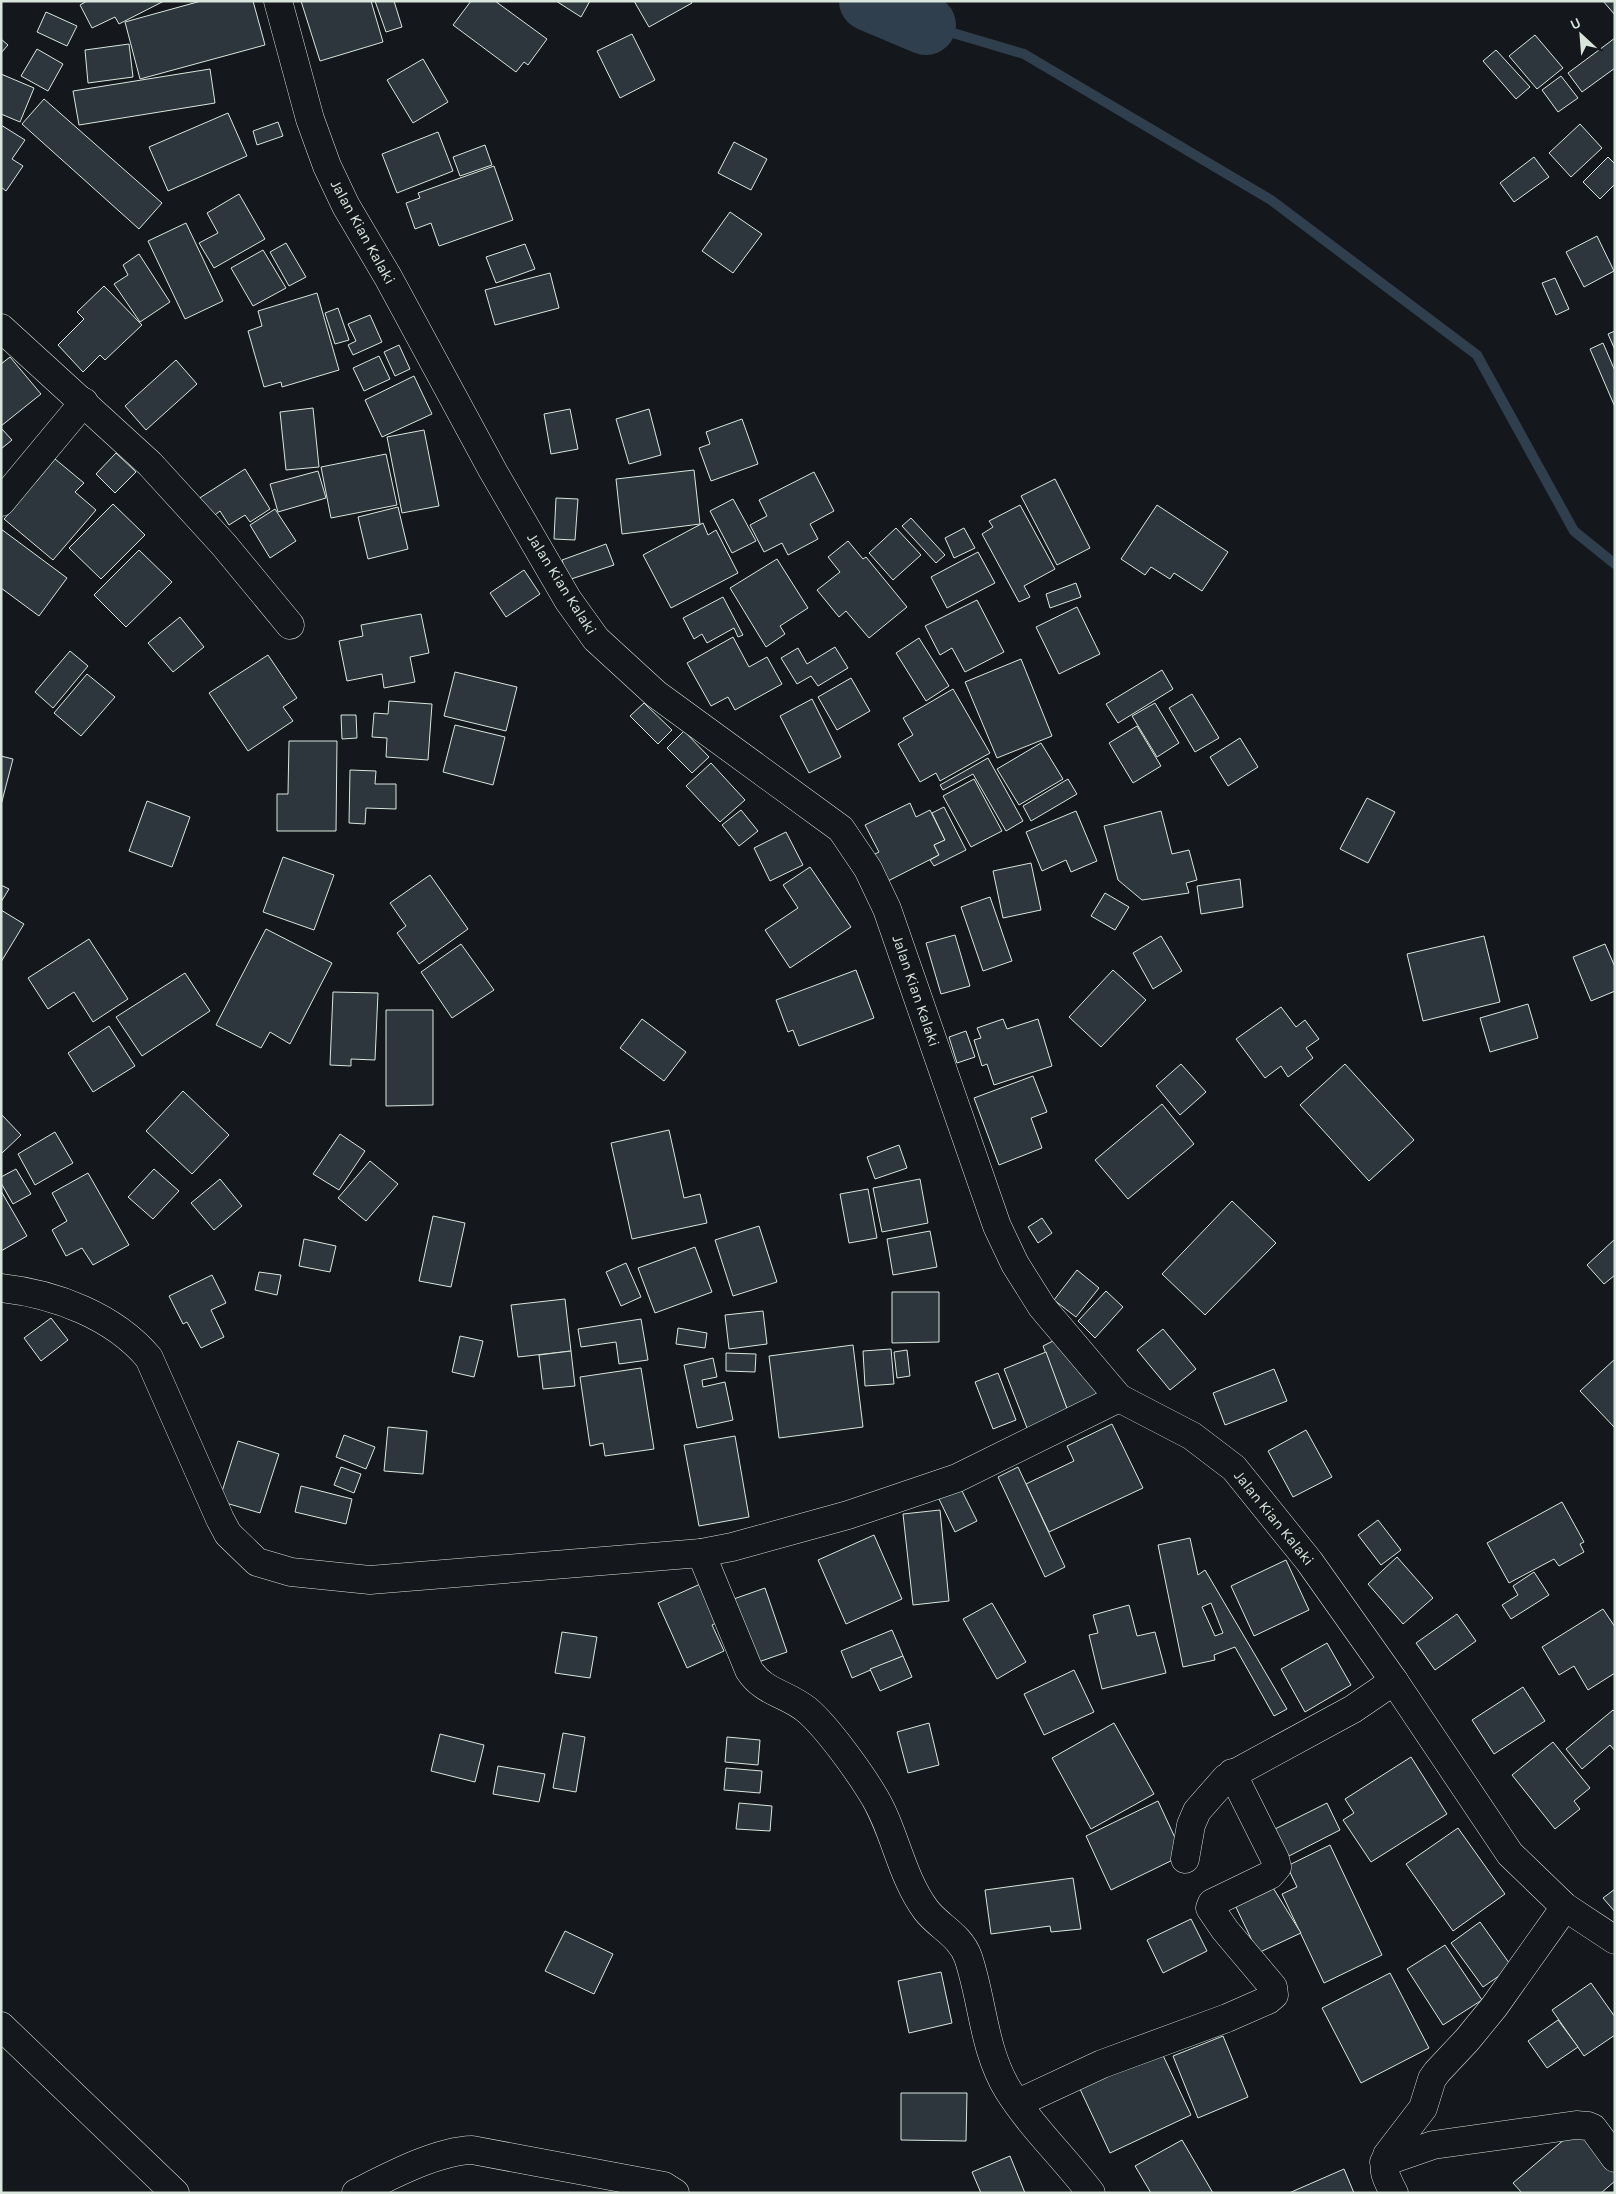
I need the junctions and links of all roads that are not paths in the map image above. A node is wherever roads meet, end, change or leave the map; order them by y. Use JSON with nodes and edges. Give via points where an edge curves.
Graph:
{"nodes":[{"id":1,"x":278,"y":1,"type":"edge"},
{"id":2,"x":1,"y":328,"type":"edge"},
{"id":3,"x":84,"y":402,"type":"junction"},
{"id":4,"x":1,"y":502,"type":"edge"},
{"id":5,"x":290,"y":625,"type":"dead end"},
{"id":6,"x":1,"y":1288,"type":"edge"},
{"id":7,"x":1120,"y":1398,"type":"junction"},
{"id":8,"x":701,"y":1553,"type":"junction"},
{"id":9,"x":1394,"y":1681,"type":"junction"},
{"id":10,"x":1232,"y":1774,"type":"junction"},
{"id":11,"x":1185,"y":1859,"type":"dead end"},
{"id":12,"x":1565,"y":1906,"type":"junction"},
{"id":13,"x":1615,"y":1940,"type":"edge"},
{"id":14,"x":1,"y":2026,"type":"edge"},
{"id":15,"x":1018,"y":2103,"type":"junction"},
{"id":16,"x":1615,"y":2158,"type":"edge"},
{"id":17,"x":1384,"y":2162,"type":"junction"},
{"id":18,"x":175,"y":2193,"type":"edge"},
{"id":19,"x":356,"y":2193,"type":"edge"},
{"id":20,"x":675,"y":2193,"type":"edge"},
{"id":21,"x":1091,"y":2193,"type":"edge"},
{"id":22,"x":1394,"y":2193,"type":"edge"}],
"edges":[{"from":1,"to":7,"type":"street","name":"Jalan Kian Kalaki","via":[[326,166],[493,471],[568,600],[596,639],[656,694],[841,829],[868,869],[887,909],[994,1218],[1015,1264],[1042,1307]]},
{"from":2,"to":3,"type":"street"},
{"from":3,"to":4,"type":"street"},
{"from":3,"to":5,"type":"street","via":[[150,464]]},
{"from":6,"to":8,"type":"street","via":[[26,1291],[81,1308],[135,1342],[149,1358],[228,1534],[257,1562],[291,1572],[370,1580]]},
{"from":7,"to":8,"type":"street","via":[[957,1478],[848,1515]]},
{"from":7,"to":9,"type":"street","name":"Jalan Kian Kalaki","via":[[1192,1436],[1234,1468],[1309,1562]]},
{"from":8,"to":15,"type":"street","via":[[749,1670],[757,1682],[807,1711],[836,1742],[878,1804],[926,1909],[961,1943],[972,1971],[992,2056]]},
{"from":9,"to":10,"type":"street","via":[[1353,1709]]},
{"from":9,"to":12,"type":"street","name":"Jalan Kian Kalaki","via":[[1496,1836],[1516,1860]]},
{"from":10,"to":11,"type":"street","via":[[1197,1811]]},
{"from":10,"to":15,"type":"street","via":[[1277,1867],[1270,1875],[1212,1903],[1210,1908],[1273,1987],[1274,1995],[1228,2018],[1102,2064]]},
{"from":12,"to":13,"type":"street","name":"Jalan Kian Kalaki"},
{"from":12,"to":17,"type":"street","via":[[1494,2007],[1432,2079],[1423,2108]]},
{"from":14,"to":18,"type":"street"},
{"from":15,"to":21,"type":"street","via":[[1034,2127]]},
{"from":16,"to":17,"type":"street","via":[[1592,2128],[1576,2125],[1433,2145]]},
{"from":17,"to":22,"type":"street","via":[[1383,2170]]},
{"from":19,"to":20,"type":"street","via":[[446,2154],[472,2150],[664,2186]]}]}
